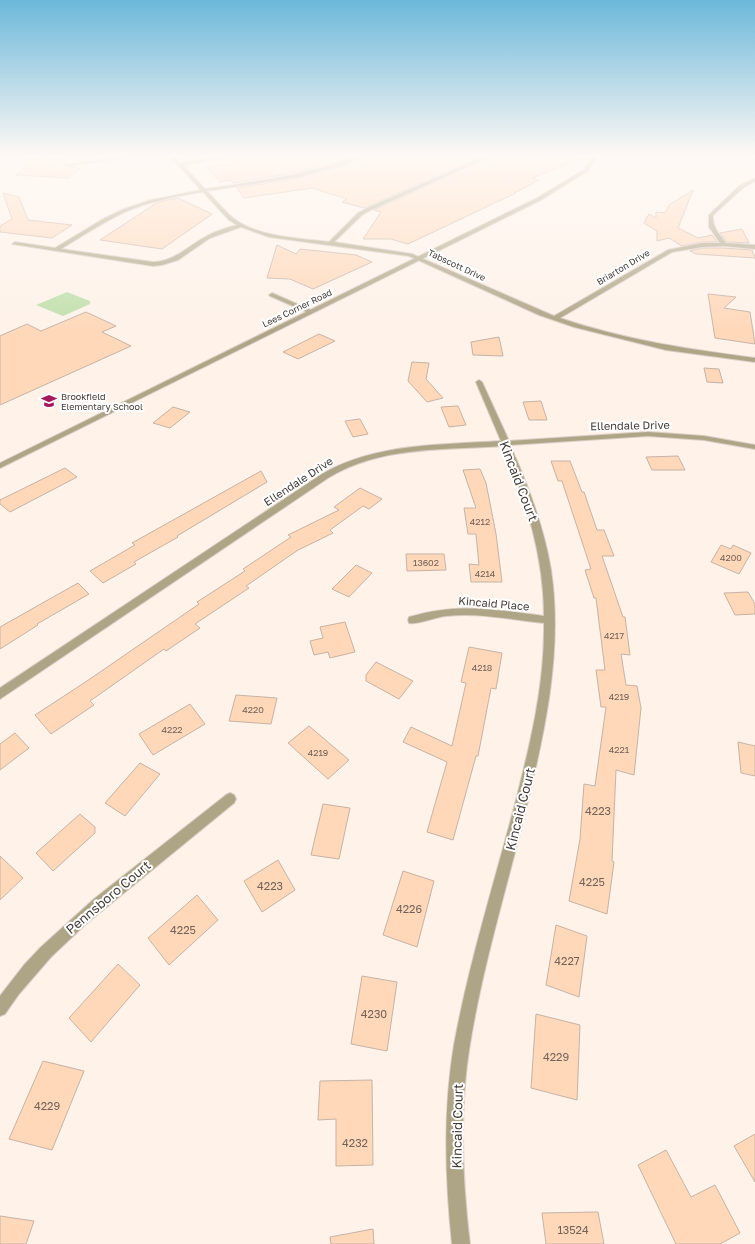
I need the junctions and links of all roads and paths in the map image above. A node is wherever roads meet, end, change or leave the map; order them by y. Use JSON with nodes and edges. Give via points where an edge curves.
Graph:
{"nodes":[{"id":1,"x":116,"y":215,"type":"edge"},
{"id":2,"x":226,"y":215,"type":"edge"},
{"id":3,"x":359,"y":215,"type":"edge"},
{"id":4,"x":508,"y":215,"type":"edge"},
{"id":5,"x":711,"y":215,"type":"edge"},
{"id":6,"x":240,"y":226,"type":"junction"},
{"id":7,"x":331,"y":243,"type":"junction"},
{"id":8,"x":15,"y":244,"type":"dead end"},
{"id":9,"x":724,"y":244,"type":"junction"},
{"id":10,"x":755,"y":247,"type":"edge"},
{"id":11,"x":56,"y":250,"type":"junction"},
{"id":12,"x":420,"y":258,"type":"junction"},
{"id":13,"x":272,"y":295,"type":"dead end"},
{"id":14,"x":311,"y":312,"type":"junction"},
{"id":15,"x":554,"y":319,"type":"junction"},
{"id":16,"x":755,"y":360,"type":"edge"},
{"id":17,"x":479,"y":382,"type":"dead end"},
{"id":18,"x":505,"y":443,"type":"junction"},
{"id":19,"x":755,"y":447,"type":"edge"},
{"id":20,"x":0,"y":466,"type":"edge"},
{"id":21,"x":413,"y":620,"type":"dead end"},
{"id":22,"x":550,"y":620,"type":"junction"},
{"id":23,"x":0,"y":694,"type":"edge"},
{"id":24,"x":230,"y":799,"type":"dead end"},
{"id":25,"x":0,"y":1009,"type":"edge"},
{"id":26,"x":461,"y":1244,"type":"edge"}],
"edges":[{"from":1,"to":11,"type":"street"},
{"from":2,"to":6,"type":"street","name":"Tabscott Drive"},
{"from":3,"to":7,"type":"street"},
{"from":4,"to":12,"type":"street","name":"Lees Corner Road"},
{"from":5,"to":9,"type":"street","via":[[712,228]]},
{"from":6,"to":7,"type":"street","name":"Tabscott Drive","via":[[269,235]]},
{"from":6,"to":11,"type":"street","via":[[210,236],[177,259],[163,263],[153,264]]},
{"from":7,"to":12,"type":"street","name":"Tabscott Drive"},
{"from":8,"to":11,"type":"street"},
{"from":9,"to":10,"type":"street","name":"Briarton Drive"},
{"from":9,"to":15,"type":"street","name":"Briarton Drive","via":[[691,246],[666,253]]},
{"from":12,"to":14,"type":"street","name":"Lees Corner Road"},
{"from":12,"to":15,"type":"street","name":"Tabscott Drive"},
{"from":13,"to":14,"type":"street"},
{"from":14,"to":20,"type":"street","name":"Lees Corner Road"},
{"from":15,"to":16,"type":"street","name":"Tabscott Drive","via":[[594,332],[666,348]]},
{"from":17,"to":18,"type":"street","name":"Kincaid Court"},
{"from":18,"to":19,"type":"street","name":"Ellendale Drive","via":[[648,434],[704,438]]},
{"from":18,"to":22,"type":"street","name":"Kincaid Court","via":[[529,500],[539,537],[546,571]]},
{"from":18,"to":23,"type":"street","name":"Ellendale Drive","via":[[392,451],[343,465]]},
{"from":21,"to":22,"type":"street","name":"Kincaid Place","via":[[426,615],[460,611]]},
{"from":22,"to":26,"type":"street","name":"Kincaid Court","via":[[545,698],[536,747],[462,1045],[457,1083],[455,1154]]},
{"from":24,"to":25,"type":"street","name":"Pennsboro Court","via":[[63,934],[26,973]]}]}
